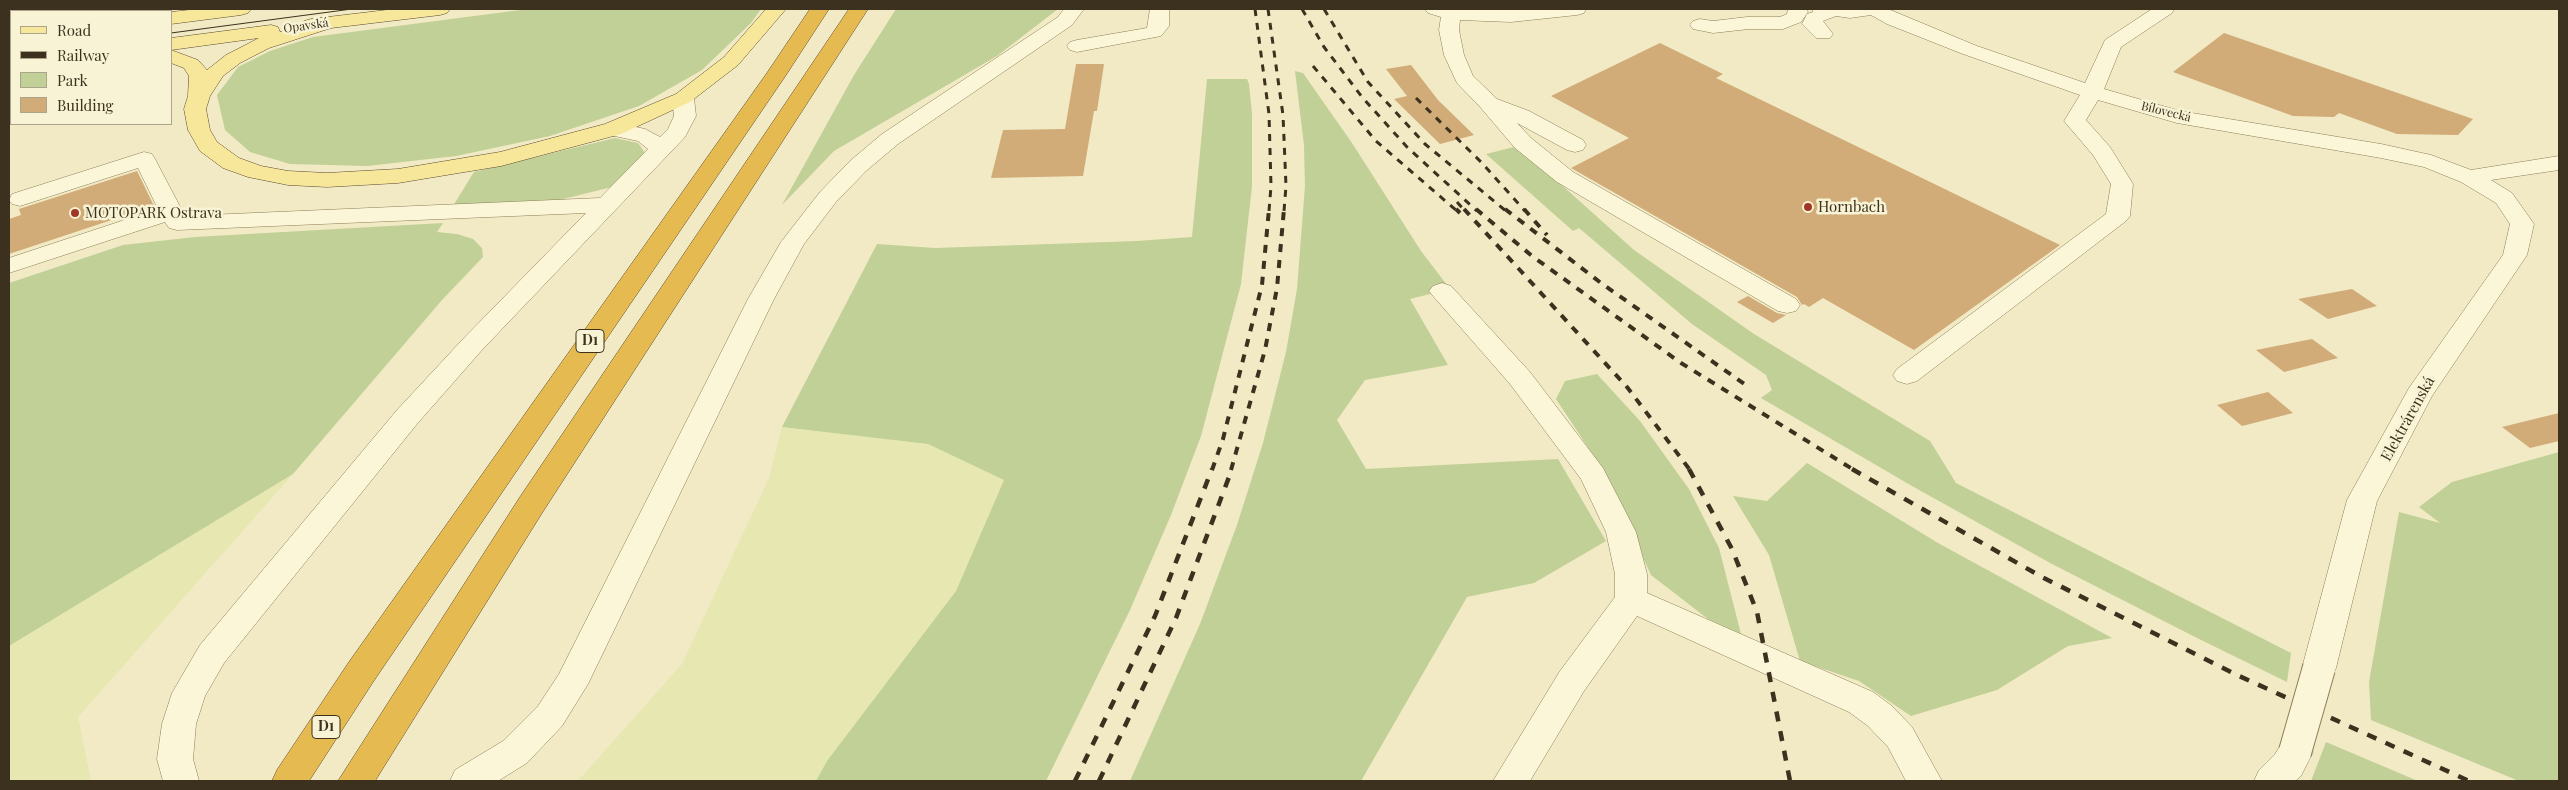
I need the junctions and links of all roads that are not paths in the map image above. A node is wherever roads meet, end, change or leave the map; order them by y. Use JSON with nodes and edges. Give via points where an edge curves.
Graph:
{"nodes":[{"id":1,"x":197,"y":9,"type":"edge"},
{"id":2,"x":241,"y":9,"type":"edge"},
{"id":3,"x":440,"y":9,"type":"edge"},
{"id":4,"x":776,"y":9,"type":"edge"},
{"id":5,"x":819,"y":9,"type":"edge"},
{"id":6,"x":858,"y":9,"type":"edge"},
{"id":7,"x":1159,"y":9,"type":"edge"},
{"id":8,"x":1577,"y":9,"type":"edge"},
{"id":9,"x":1797,"y":9,"type":"edge"},
{"id":10,"x":1874,"y":9,"type":"edge"},
{"id":11,"x":2165,"y":9,"type":"edge"},
{"id":12,"x":1827,"y":10,"type":"edge"},
{"id":13,"x":1443,"y":11,"type":"edge"},
{"id":14,"x":1508,"y":12,"type":"edge"},
{"id":15,"x":1069,"y":15,"type":"edge"},
{"id":16,"x":172,"y":18,"type":"edge"},
{"id":17,"x":172,"y":18,"type":"edge"},
{"id":18,"x":328,"y":23,"type":"junction"},
{"id":19,"x":1700,"y":25,"type":"dead end"},
{"id":20,"x":1823,"y":34,"type":"dead end"},
{"id":21,"x":172,"y":44,"type":"edge"},
{"id":22,"x":172,"y":56,"type":"edge"},
{"id":23,"x":2092,"y":92,"type":"junction"},
{"id":24,"x":199,"y":96,"type":"junction"},
{"id":25,"x":683,"y":98,"type":"junction"},
{"id":26,"x":1489,"y":102,"type":"junction"},
{"id":27,"x":613,"y":129,"type":"junction"},
{"id":28,"x":1575,"y":145,"type":"dead end"},
{"id":29,"x":662,"y":149,"type":"junction"},
{"id":30,"x":2559,"y":163,"type":"edge"},
{"id":31,"x":2469,"y":177,"type":"junction"},
{"id":32,"x":20,"y":198,"type":"dead end"},
{"id":33,"x":608,"y":205,"type":"junction"},
{"id":34,"x":171,"y":212,"type":"junction"},
{"id":35,"x":9,"y":266,"type":"edge"},
{"id":36,"x":1442,"y":291,"type":"dead end"},
{"id":37,"x":1787,"y":305,"type":"dead end"},
{"id":38,"x":1907,"y":375,"type":"dead end"},
{"id":39,"x":1631,"y":600,"type":"junction"},
{"id":40,"x":181,"y":781,"type":"edge"},
{"id":41,"x":290,"y":781,"type":"edge"},
{"id":42,"x":356,"y":781,"type":"edge"},
{"id":43,"x":468,"y":781,"type":"edge"},
{"id":44,"x":1511,"y":781,"type":"edge"},
{"id":45,"x":1924,"y":781,"type":"edge"},
{"id":46,"x":2272,"y":781,"type":"edge"}],
"edges":[{"from":1,"to":16,"type":"main road"},
{"from":2,"to":17,"type":"main road"},
{"from":3,"to":18,"type":"main road","name":"Opavská"},
{"from":4,"to":25,"type":"main road","via":[[731,61]]},
{"from":5,"to":41,"type":"highway","number":"D1","via":[[361,672]]},
{"from":6,"to":42,"type":"highway","via":[[531,504]]},
{"from":7,"to":15,"type":"street","via":[[1159,26],[1154,32],[1076,49],[1078,39]]},
{"from":8,"to":14,"type":"street"},
{"from":9,"to":19,"type":"street","via":[[1794,18],[1783,23],[1747,23],[1713,28]]},
{"from":10,"to":12,"type":"street","via":[[1859,12]]},
{"from":10,"to":23,"type":"street","name":"Bílovecká","via":[[1962,47]]},
{"from":11,"to":23,"type":"street","via":[[2112,44]]},
{"from":12,"to":20,"type":"street","via":[[1814,18],[1812,24]]},
{"from":13,"to":14,"type":"street"},
{"from":13,"to":26,"type":"street","via":[[1464,79]]},
{"from":15,"to":43,"type":"street","via":[[890,139],[828,197],[793,242],[761,299],[571,684],[550,716],[515,752]]},
{"from":18,"to":21,"type":"main road","name":"Opavská"},
{"from":18,"to":24,"type":"main road","via":[[271,40],[239,55],[216,72]]},
{"from":22,"to":24,"type":"main road","via":[[197,70]]},
{"from":23,"to":31,"type":"street","name":"Bílovecká","via":[[2177,117],[2423,160]]},
{"from":23,"to":38,"type":"street","via":[[2075,122],[2102,152],[2122,184],[2118,216]]},
{"from":24,"to":27,"type":"main road","via":[[196,121],[208,146],[237,165],[288,178],[362,179],[422,173],[501,159]]},
{"from":25,"to":27,"type":"main road"},
{"from":25,"to":29,"type":"street","via":[[682,124]]},
{"from":26,"to":28,"type":"street"},
{"from":26,"to":37,"type":"street","via":[[1523,143],[1565,177]]},
{"from":27,"to":29,"type":"street","via":[[645,136]]},
{"from":29,"to":33,"type":"street"},
{"from":30,"to":31,"type":"street"},
{"from":31,"to":46,"type":"street","name":"Elektrárenská","bridge":true,"via":[[2504,198],[2522,224],[2515,255],[2420,394],[2362,500],[2295,752],[2288,766]]},
{"from":32,"to":34,"type":"street","via":[[144,159]]},
{"from":33,"to":34,"type":"street","via":[[177,223]]},
{"from":33,"to":40,"type":"street","via":[[407,417],[212,654],[189,694],[178,724],[175,759]]},
{"from":34,"to":35,"type":"street"},
{"from":36,"to":39,"type":"street","via":[[1520,378],[1593,475],[1625,545],[1631,574]]},
{"from":39,"to":44,"type":"street","via":[[1572,681]]},
{"from":39,"to":45,"type":"street","via":[[1861,702],[1900,737]]}]}
